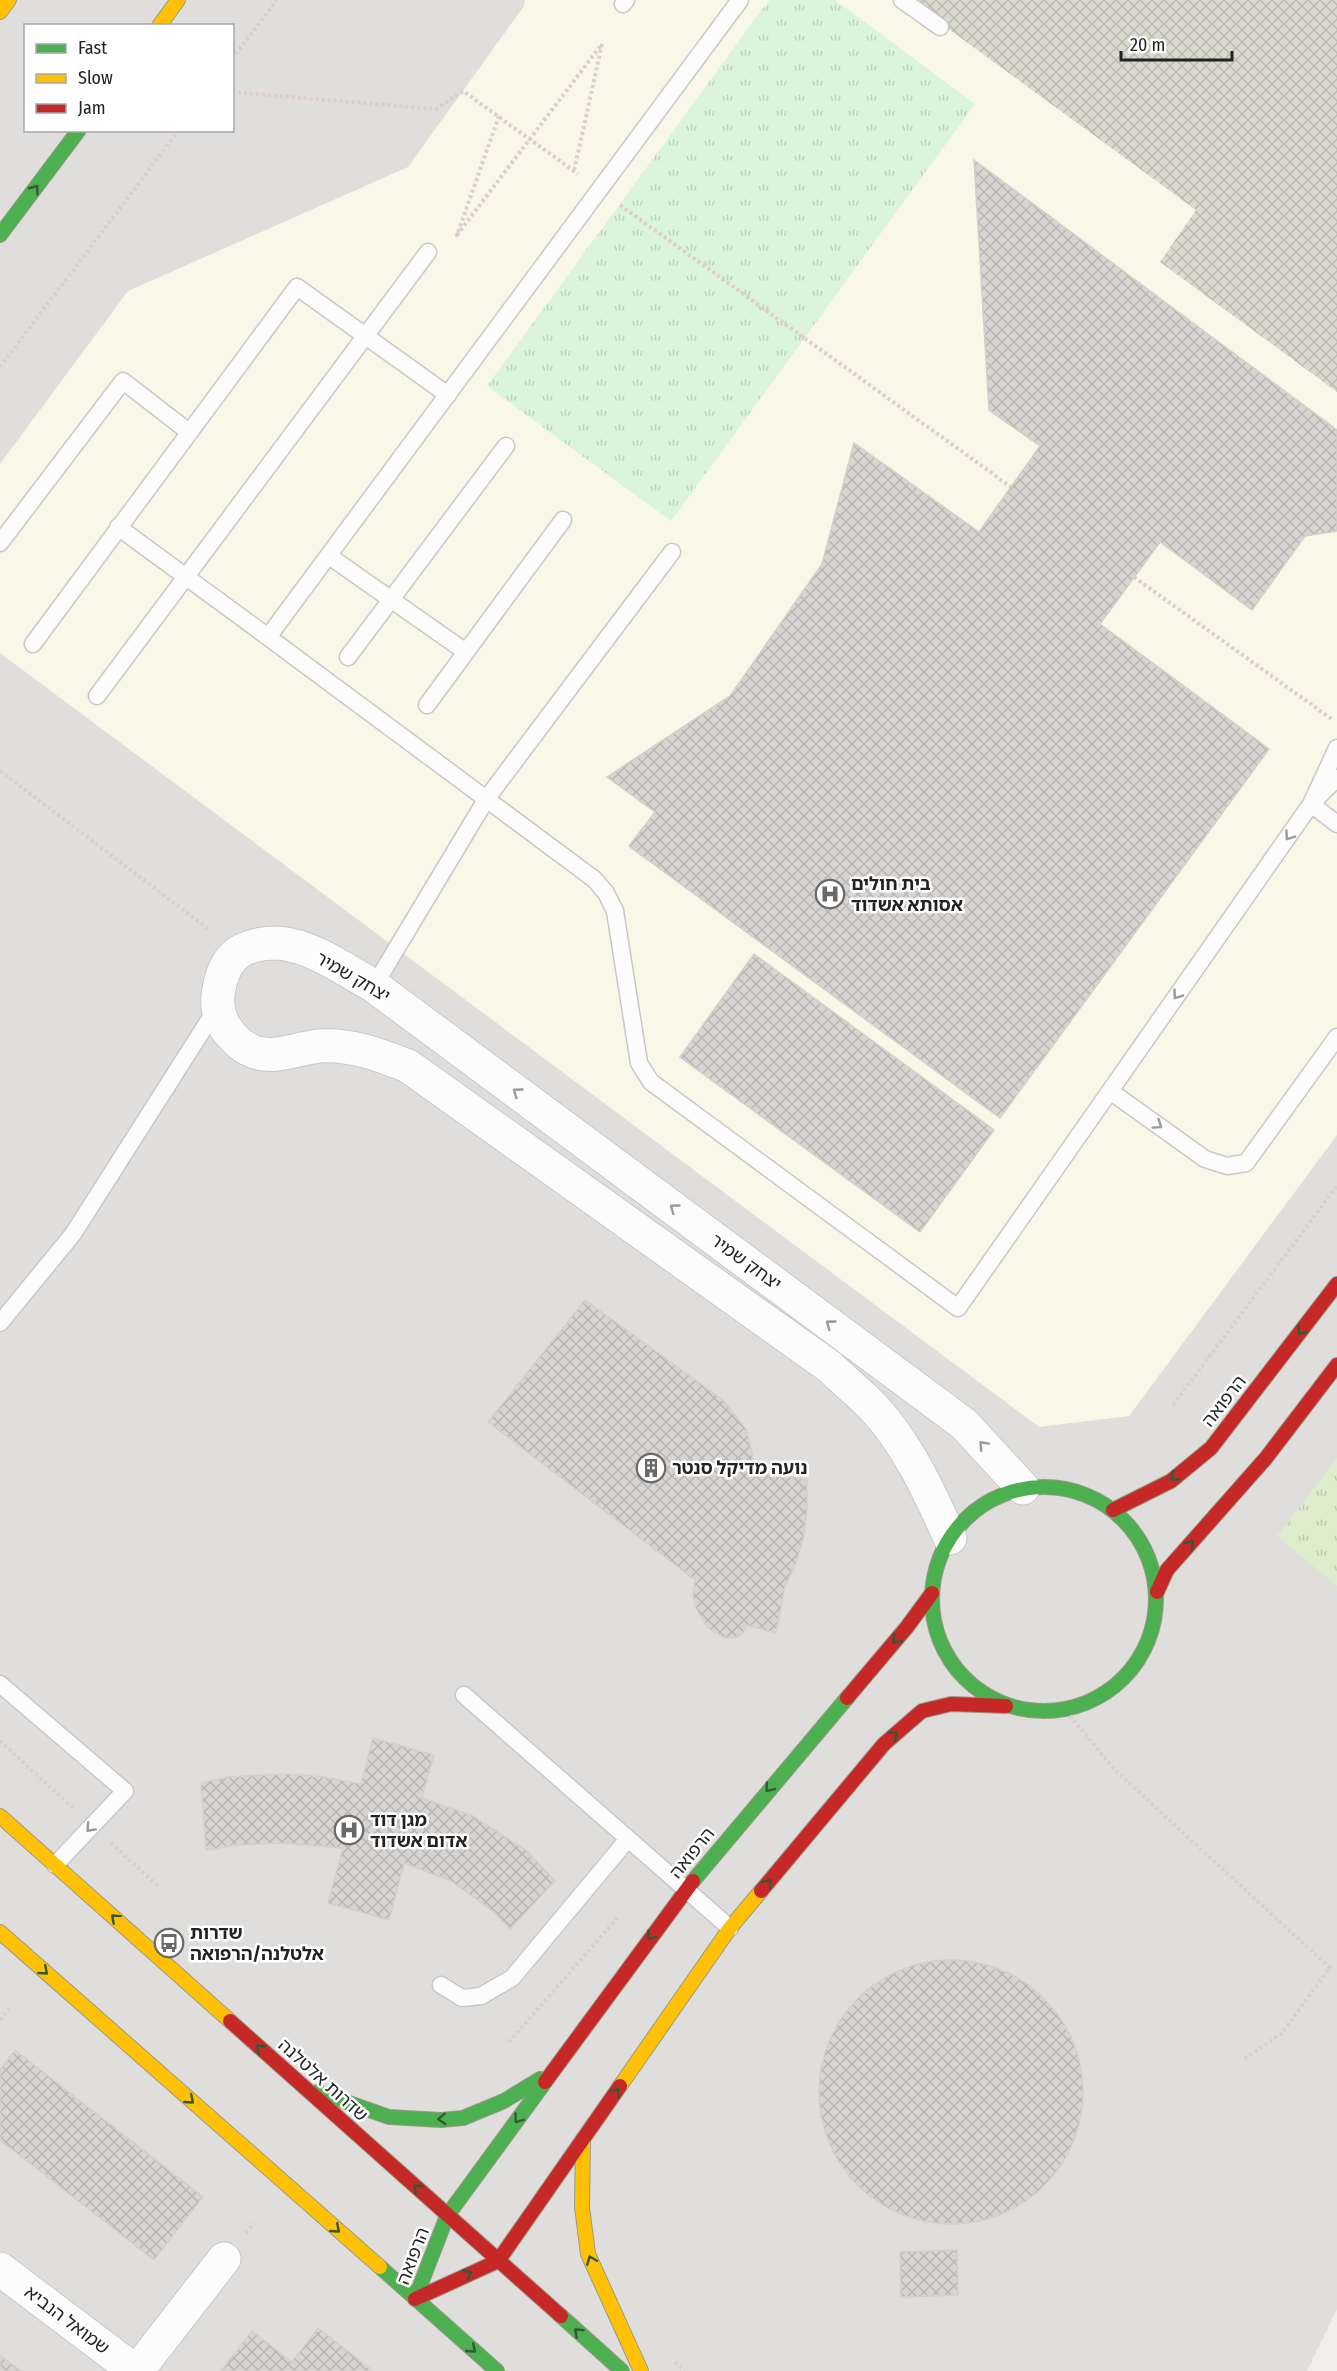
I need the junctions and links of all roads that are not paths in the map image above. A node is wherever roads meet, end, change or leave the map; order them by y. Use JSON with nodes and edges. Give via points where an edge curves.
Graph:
{"nodes":[{"id":1,"x":9,"y":0,"type":"edge"},
{"id":2,"x":178,"y":0,"type":"edge"},
{"id":3,"x":740,"y":0,"type":"edge"},
{"id":4,"x":902,"y":0,"type":"edge"},
{"id":5,"x":0,"y":12,"type":"edge"},
{"id":6,"x":160,"y":24,"type":"edge"},
{"id":7,"x":940,"y":27,"type":"dead end"},
{"id":8,"x":77,"y":132,"type":"edge"},
{"id":9,"x":0,"y":235,"type":"edge"},
{"id":10,"x":428,"y":252,"type":"dead end"},
{"id":11,"x":366,"y":336,"type":"junction"},
{"id":12,"x":448,"y":395,"type":"junction"},
{"id":13,"x":189,"y":432,"type":"junction"},
{"id":14,"x":506,"y":446,"type":"dead end"},
{"id":15,"x":563,"y":520,"type":"dead end"},
{"id":16,"x":118,"y":527,"type":"junction"},
{"id":17,"x":0,"y":543,"type":"edge"},
{"id":18,"x":672,"y":552,"type":"dead end"},
{"id":19,"x":328,"y":556,"type":"junction"},
{"id":20,"x":186,"y":577,"type":"junction"},
{"id":21,"x":391,"y":599,"type":"junction"},
{"id":22,"x":268,"y":637,"type":"junction"},
{"id":23,"x":33,"y":644,"type":"dead end"},
{"id":24,"x":466,"y":652,"type":"junction"},
{"id":25,"x":348,"y":657,"type":"dead end"},
{"id":26,"x":97,"y":696,"type":"dead end"},
{"id":27,"x":427,"y":705,"type":"dead end"},
{"id":28,"x":1337,"y":748,"type":"edge"},
{"id":29,"x":1337,"y":778,"type":"edge"},
{"id":30,"x":487,"y":798,"type":"junction"},
{"id":31,"x":1311,"y":804,"type":"junction"},
{"id":32,"x":1337,"y":824,"type":"edge"},
{"id":33,"x":374,"y":986,"type":"junction"},
{"id":34,"x":218,"y":1005,"type":"junction"},
{"id":35,"x":1337,"y":1037,"type":"edge"},
{"id":36,"x":1110,"y":1091,"type":"junction"},
{"id":37,"x":1337,"y":1284,"type":"edge"},
{"id":38,"x":0,"y":1323,"type":"edge"},
{"id":39,"x":1337,"y":1365,"type":"edge"},
{"id":40,"x":1023,"y":1488,"type":"junction"},
{"id":41,"x":1113,"y":1510,"type":"junction"},
{"id":42,"x":950,"y":1538,"type":"junction"},
{"id":43,"x":1157,"y":1592,"type":"junction"},
{"id":44,"x":932,"y":1593,"type":"junction"},
{"id":45,"x":0,"y":1684,"type":"edge"},
{"id":46,"x":464,"y":1695,"type":"dead end"},
{"id":47,"x":1006,"y":1706,"type":"junction"},
{"id":48,"x":0,"y":1816,"type":"edge"},
{"id":49,"x":628,"y":1839,"type":"junction"},
{"id":50,"x":55,"y":1865,"type":"junction"},
{"id":51,"x":686,"y":1889,"type":"junction"},
{"id":52,"x":730,"y":1928,"type":"junction"},
{"id":53,"x":0,"y":1932,"type":"edge"},
{"id":54,"x":441,"y":1985,"type":"dead end"},
{"id":55,"x":552,"y":2072,"type":"junction"},
{"id":56,"x":304,"y":2087,"type":"junction"},
{"id":57,"x":583,"y":2139,"type":"junction"},
{"id":58,"x":447,"y":2216,"type":"junction"},
{"id":59,"x":224,"y":2259,"type":"dead end"},
{"id":60,"x":498,"y":2260,"type":"junction"},
{"id":61,"x":0,"y":2269,"type":"edge"},
{"id":62,"x":416,"y":2299,"type":"junction"},
{"id":63,"x":136,"y":2371,"type":"edge"},
{"id":64,"x":497,"y":2371,"type":"edge"},
{"id":65,"x":622,"y":2371,"type":"edge"},
{"id":66,"x":641,"y":2371,"type":"edge"}],
"edges":[{"from":1,"to":5,"type":"street"},
{"from":2,"to":6,"type":"street"},
{"from":3,"to":12,"type":"lane"},
{"from":4,"to":7,"type":"lane"},
{"from":9,"to":8,"type":"street","one_way":true},
{"from":10,"to":11,"type":"lane"},
{"from":11,"to":12,"type":"lane"},
{"from":11,"to":13,"type":"lane","via":[[297,287]]},
{"from":11,"to":20,"type":"lane"},
{"from":12,"to":19,"type":"lane"},
{"from":13,"to":16,"type":"lane"},
{"from":13,"to":17,"type":"lane","via":[[123,381]]},
{"from":14,"to":21,"type":"lane"},
{"from":15,"to":24,"type":"lane"},
{"from":16,"to":20,"type":"lane"},
{"from":16,"to":23,"type":"lane"},
{"from":18,"to":30,"type":"lane"},
{"from":19,"to":21,"type":"lane"},
{"from":19,"to":22,"type":"lane"},
{"from":20,"to":22,"type":"lane"},
{"from":20,"to":26,"type":"lane"},
{"from":21,"to":24,"type":"lane"},
{"from":21,"to":25,"type":"lane"},
{"from":22,"to":30,"type":"lane"},
{"from":24,"to":27,"type":"lane"},
{"from":28,"to":31,"type":"lane"},
{"from":29,"to":31,"type":"lane"},
{"from":30,"to":33,"type":"lane"},
{"from":30,"to":36,"type":"lane","via":[[575,863],[606,893],[615,911],[639,1063],[651,1082],[958,1308]]},
{"from":31,"to":32,"type":"lane"},
{"from":31,"to":36,"type":"lane","one_way":true},
{"from":33,"to":34,"type":"street","name":"יצחק שמיר","via":[[323,957],[280,943],[258,944],[228,962]]},
{"from":40,"to":33,"type":"street","name":"יצחק שמיר","one_way":true,"via":[[964,1424]]},
{"from":34,"to":38,"type":"lane","via":[[73,1234]]},
{"from":34,"to":42,"type":"street","name":"יצחק שמיר","via":[[221,1019],[235,1039],[263,1054],[319,1046],[344,1047],[375,1053],[408,1066],[830,1367],[875,1409],[902,1447],[928,1488]]},
{"from":36,"to":35,"type":"lane","one_way":true,"via":[[1205,1159],[1227,1166],[1246,1163]]},
{"from":37,"to":41,"type":"street","name":"הרפואה","one_way":true,"via":[[1211,1448],[1171,1481]]},
{"from":43,"to":39,"type":"street","one_way":true,"via":[[1167,1570],[1266,1458]]},
{"from":40,"to":41,"type":"street","via":[[1054,1486],[1085,1493]]},
{"from":40,"to":42,"type":"street","via":[[986,1503],[969,1515]]},
{"from":41,"to":43,"type":"street","via":[[1136,1533],[1150,1561]]},
{"from":42,"to":44,"type":"street","via":[[937,1564]]},
{"from":43,"to":47,"type":"street","via":[[1156,1615],[1140,1659],[1109,1692],[1088,1704],[1065,1710],[1035,1713]]},
{"from":44,"to":47,"type":"street","via":[[935,1629],[950,1662],[975,1689]]},
{"from":44,"to":51,"type":"street","name":"הרפואה","one_way":true},
{"from":45,"to":50,"type":"lane","one_way":true,"via":[[125,1791]]},
{"from":46,"to":49,"type":"lane"},
{"from":52,"to":47,"type":"street","name":"הרפואה","one_way":true,"via":[[884,1744],[922,1712],[951,1704]]},
{"from":48,"to":50,"type":"street","name":"שדרות אלטלנה"},
{"from":49,"to":51,"type":"lane"},
{"from":49,"to":54,"type":"lane","via":[[512,1978],[481,1996],[462,1998]]},
{"from":56,"to":50,"type":"street","name":"שדרות אלטלנה","one_way":true},
{"from":51,"to":52,"type":"lane"},
{"from":51,"to":55,"type":"street","name":"הרפואה","one_way":true},
{"from":57,"to":52,"type":"street","name":"הרפואה","one_way":true},
{"from":53,"to":62,"type":"street","one_way":true},
{"from":55,"to":56,"type":"street","one_way":true,"via":[[504,2101],[463,2118],[441,2120],[389,2117]]},
{"from":55,"to":58,"type":"street","name":"הרפואה","one_way":true},
{"from":58,"to":56,"type":"street","name":"שדרות אלטלנה","one_way":true},
{"from":57,"to":60,"type":"street","name":"הרפואה"},
{"from":66,"to":57,"type":"street","one_way":true,"via":[[588,2254],[582,2207]]},
{"from":58,"to":60,"type":"street","name":"שדרות אלטלנה"},
{"from":58,"to":62,"type":"street","name":"הרפואה"},
{"from":59,"to":63,"type":"street","name":"שמואל הנביא"},
{"from":62,"to":60,"type":"street","name":"הרפואה","one_way":true},
{"from":65,"to":60,"type":"street","name":"שדרות אלטלנה","one_way":true},
{"from":61,"to":63,"type":"street","name":"שמואל הנביא"},
{"from":62,"to":64,"type":"street","one_way":true}]}
